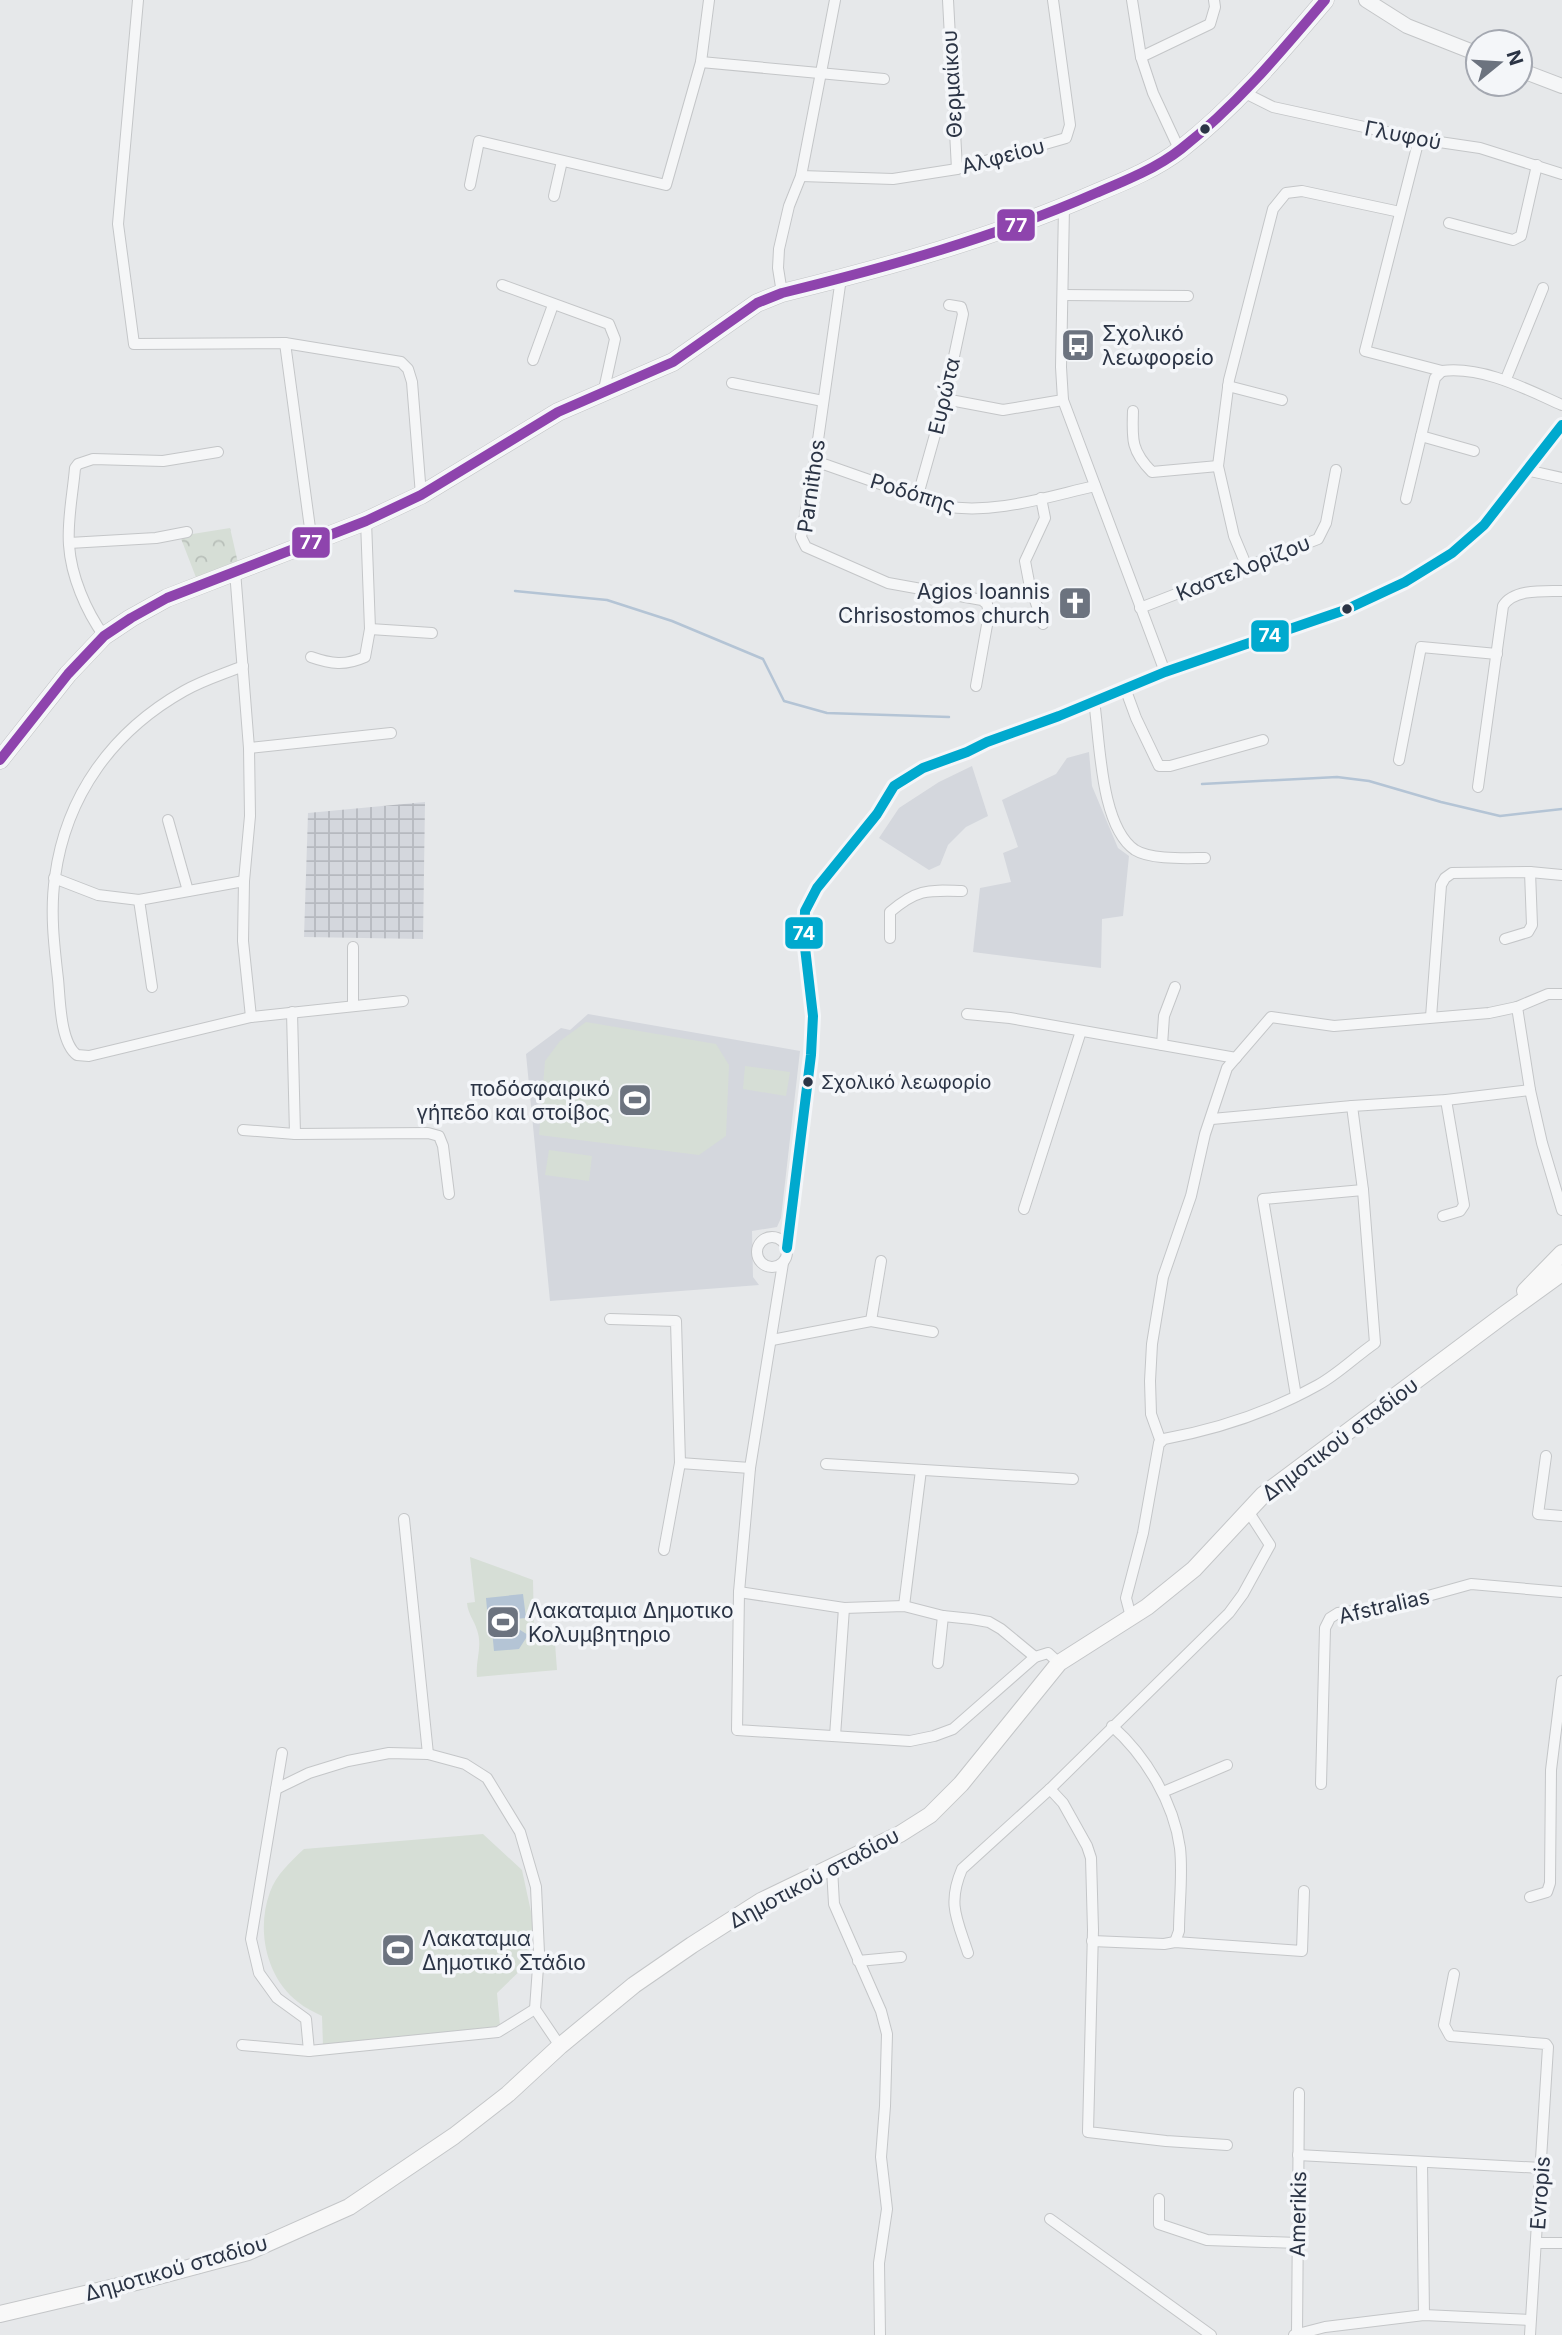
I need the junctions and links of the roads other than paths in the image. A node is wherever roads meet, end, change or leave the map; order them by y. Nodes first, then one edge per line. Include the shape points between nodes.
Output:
1 (138, 0) edge
2 (709, 0) edge
3 (835, 0) edge
4 (948, 0) edge
5 (1053, 0) edge
6 (1132, 0) edge
7 (1214, 0) edge
8 (1325, 0) edge
9 (1366, 0) edge
10 (1464, 49) edge
11 (1141, 57) junction
12 (701, 62) junction
13 (821, 74) junction
14 (1534, 75) edge
15 (884, 79) dead end
16 (1562, 86) edge
17 (1245, 93) junction
18 (1419, 139) junction
19 (1180, 150) junction
20 (562, 161) junction
21 (1536, 165) junction
22 (957, 169) junction
23 (1562, 174) edge
24 (801, 176) junction
25 (470, 185) dead end
26 (554, 196) dead end
27 (1064, 207) junction
28 (1400, 212) junction
29 (1449, 223) dead end
30 (841, 278) junction
31 (502, 285) dead end
32 (1543, 288) dead end
33 (782, 293) junction
34 (1063, 295) junction
35 (1188, 296) dead end
36 (553, 305) junction
37 (949, 305) dead end
38 (285, 343) junction
39 (533, 360) dead end
40 (1442, 371) junction
41 (1506, 379) junction
42 (732, 383) dead end
43 (1228, 386) junction
44 (603, 394) junction
45 (945, 399) junction
46 (1063, 400) junction
47 (1282, 400) dead end
48 (823, 401) junction
49 (1562, 405) edge
50 (1133, 411) dead end
51 (1562, 425) edge
52 (1421, 436) junction
53 (1474, 451) dead end
54 (218, 452) dead end
55 (815, 461) junction
56 (1218, 466) junction
57 (1336, 470) dead end
58 (1526, 470) junction
59 (1562, 478) edge
60 (1095, 486) junction
61 (421, 495) junction
62 (918, 495) junction
63 (1041, 498) junction
64 (1406, 499) dead end
65 (366, 521) junction
66 (187, 532) dead end
67 (312, 542) junction
68 (69, 543) junction
69 (1247, 567) junction
70 (235, 571) junction
71 (1562, 592) edge
72 (1140, 608) junction
73 (1043, 624) dead end
74 (370, 629) junction
75 (432, 633) dead end
76 (104, 636) junction
77 (1497, 654) junction
78 (311, 657) dead end
79 (243, 666) junction
80 (1165, 672) junction
81 (976, 686) dead end
82 (1125, 688) junction
83 (1094, 701) junction
84 (391, 733) dead end
85 (1263, 740) dead end
86 (249, 748) junction
87 (0, 760) edge
88 (1399, 760) dead end
89 (1478, 787) dead end
90 (167, 820) dead end
91 (1205, 858) dead end
92 (1530, 872) junction
93 (1562, 875) edge
94 (54, 878) junction
95 (244, 881) junction
96 (188, 891) junction
97 (962, 891) dead end
98 (139, 900) junction
99 (890, 938) dead end
100 (1505, 939) dead end
101 (353, 947) dead end
102 (152, 987) dead end
103 (1175, 987) dead end
104 (1562, 994) edge
105 (402, 1001) dead end
106 (353, 1006) junction
107 (1517, 1007) junction
108 (292, 1012) junction
109 (967, 1014) dead end
110 (251, 1017) junction
111 (1431, 1017) junction
112 (1081, 1031) junction
113 (1162, 1045) junction
114 (1236, 1058) junction
115 (1530, 1090) junction
116 (1446, 1100) junction
117 (1352, 1106) junction
118 (1212, 1119) junction
119 (243, 1130) dead end
120 (295, 1134) junction
121 (1363, 1190) junction
122 (449, 1194) dead end
123 (1024, 1209) dead end
124 (1562, 1209) edge
125 (1443, 1216) dead end
126 (787, 1248) junction
127 (1562, 1253) edge
128 (881, 1261) dead end
129 (783, 1263) junction
130 (1562, 1273) edge
131 (1504, 1314) junction
132 (610, 1319) dead end
133 (871, 1321) junction
134 (933, 1332) dead end
135 (772, 1340) junction
136 (1296, 1396) junction
137 (1161, 1442) junction
138 (1546, 1456) dead end
139 (680, 1462) junction
140 (826, 1464) dead end
141 (750, 1468) junction
142 (921, 1470) junction
143 (1073, 1479) dead end
144 (1248, 1511) junction
145 (1562, 1516) edge
146 (404, 1519) dead end
147 (664, 1550) dead end
148 (739, 1592) junction
149 (1562, 1592) edge
150 (904, 1606) junction
151 (844, 1608) junction
152 (943, 1616) junction
153 (1131, 1617) junction
154 (1035, 1657) junction
155 (938, 1663) dead end
156 (1059, 1663) junction
157 (1562, 1681) edge
158 (1561, 1695) edge
159 (1112, 1726) junction
160 (835, 1736) junction
161 (282, 1753) dead end
162 (429, 1754) junction
163 (1227, 1765) dead end
164 (1321, 1784) dead end
165 (276, 1789) junction
166 (1050, 1789) junction
167 (1163, 1792) junction
168 (832, 1868) junction
169 (1304, 1891) dead end
170 (1530, 1897) dead end
171 (1093, 1941) junction
172 (1175, 1942) junction
173 (968, 1953) dead end
174 (901, 1957) dead end
175 (858, 1962) junction
176 (1454, 1974) dead end
177 (535, 2009) junction
178 (242, 2045) dead end
179 (561, 2046) junction
180 (309, 2051) junction
181 (1299, 2093) dead end
182 (1227, 2144) dead end
183 (1298, 2155) junction
184 (1422, 2162) junction
185 (1542, 2168) junction
186 (1158, 2199) dead end
187 (1050, 2219) dead end
188 (1297, 2243) junction
189 (1537, 2243) junction
190 (1562, 2244) edge
191 (0, 2314) edge
192 (1424, 2315) junction
193 (1529, 2320) junction
194 (880, 2335) edge
195 (1212, 2335) edge
196 (1295, 2335) edge
197 (1530, 2335) edge

1 - 38 street via 118,224 134,344
2 - 12 street
3 - 13 street
4 - 22 street, Θερμαίκου
5 - 22 street, Αλφείου via 1069,132 1066,138
6 - 11 street
7 - 11 street via 1210,24
8 - 17 main road
9 - 10 street via 1416,30
11 - 19 street
12 - 13 street
12 - 20 street via 666,186
13 - 15 street
13 - 24 street
14 - 16 street
17 - 18 street, Γλυφού via 1273,107
17 - 19 main road
18 - 21 street, Γλυφού via 1480,148
18 - 28 street
19 - 27 main road
20 - 25 street via 479,141
20 - 26 street
21 - 23 street, Γλυφού
21 - 29 street via 1521,236 1513,240
22 - 24 street, Αλφείου via 893,179
24 - 33 street via 779,249
27 - 30 main road
27 - 34 street
28 - 40 street via 1365,351
28 - 43 street via 1302,191 1286,193 1273,209
30 - 33 main road
30 - 48 street, Parnithos
31 - 36 street
32 - 41 street
33 - 44 main road via 757,303 673,362
34 - 35 street
34 - 46 street
36 - 39 street
36 - 44 street via 609,324 614,331
37 - 45 street, Ευρώτα via 961,307 962,314
38 - 61 street via 401,362 408,369
38 - 67 street
40 - 41 street
40 - 52 street via 1436,378
41 - 49 street
42 - 48 street
43 - 47 street
43 - 56 street
44 - 61 main road via 558,412
45 - 46 street via 1003,410
45 - 62 street, Ευρώτα
46 - 60 street
48 - 55 street, Parnithos
50 - 56 street via 1135,451 1152,472
51 - 58 street
52 - 53 street
52 - 64 street
54 - 68 street via 163,461 93,459 78,464
55 - 62 street, Ροδόπης
55 - 81 street, Parnithos via 803,543 888,583 987,604
56 - 69 street via 1234,536
57 - 69 street, Καστελορίζου via 1326,523 1318,539
58 - 59 street
58 - 80 street via 1484,525 1452,553 1405,582 1345,610
60 - 63 street, Ροδόπης
60 - 72 street
61 - 65 main road
62 - 63 street, Ροδόπης via 943,506 983,510
63 - 73 street via 1045,518 1025,561
65 - 67 main road
65 - 74 street
66 - 68 street
67 - 70 main road
68 - 76 street via 80,590
69 - 72 street, Καστελορίζου
70 - 76 main road via 167,598
70 - 79 street
71 - 77 street via 1507,598
72 - 80 street
74 - 75 street
74 - 78 street via 365,657 336,664
76 - 87 main road
77 - 88 street via 1421,647
77 - 89 street
79 - 86 street
79 - 94 street via 186,690 146,715 117,744 84,785 60,847
80 - 82 street
82 - 83 street
82 - 85 street via 1159,766
83 - 91 street via 1104,780 1121,835 1136,851
83 - 126 street via 923,768 894,786 817,887 805,911 813,1016 811,1055
84 - 86 street
86 - 95 street via 250,816
90 - 96 street
92 - 93 street
92 - 100 street via 1532,925 1528,932
92 - 111 street via 1452,873 1445,878
94 - 98 street via 98,895
94 - 110 street via 54,946 63,1021 73,1052 89,1056
95 - 96 street
95 - 110 street via 243,941
96 - 98 street
97 - 99 street via 931,890 907,897 890,912
98 - 102 street
101 - 106 street
103 - 113 street via 1164,1016
104 - 107 street via 1548,994
105 - 106 street
106 - 108 street
107 - 111 street
107 - 115 street
108 - 110 street
108 - 120 street
109 - 112 street
111 - 114 street via 1334,1026 1271,1017
112 - 113 street
112 - 123 street
113 - 114 street
114 - 118 street via 1227,1068
115 - 116 street
115 - 124 street
116 - 117 street
116 - 125 street via 1464,1205
117 - 118 street
117 - 121 street
118 - 137 street via 1163,1277 1152,1344 1151,1414
119 - 120 street
120 - 122 street via 439,1136
121 - 136 street via 1375,1343
121 - 136 street via 1263,1199
126 - 129 street
126 - 129 street via 783,1241 768,1237 758,1248 758,1256 768,1267
127 - 131 main road
128 - 133 street
129 - 135 street
130 - 131 main road
131 - 144 main road, Δημοτικού σταδίου via 1263,1495
132 - 139 street via 676,1321
133 - 134 street
133 - 135 street
135 - 141 street
136 - 137 street via 1211,1430
137 - 153 street via 1126,1598
138 - 145 street via 1538,1514
139 - 141 street
139 - 147 street
140 - 142 street
141 - 148 street
142 - 143 street
142 - 150 street
144 - 153 main road, Δημοτικού σταδίου via 1194,1569
144 - 159 street via 1270,1545 1243,1594
146 - 162 street
148 - 151 street
148 - 160 street via 737,1730
149 - 164 street, Afstralias via 1471,1584 1330,1618 1325,1628
150 - 151 street
150 - 152 street
151 - 160 street
152 - 154 street via 989,1622
152 - 155 street
153 - 156 main road, Δημοτικού σταδίου
154 - 156 street via 1048,1653
154 - 160 street via 953,1729 910,1741
156 - 168 main road, Δημοτικού σταδίου via 961,1784 930,1815
157 - 158 street
158 - 170 street via 1551,1770 1550,1883 1548,1892
159 - 166 street
159 - 167 street via 1128,1740
161 - 165 street
162 - 165 street via 389,1753 348,1761
162 - 177 street via 465,1764 487,1778 520,1832 536,1887 539,1952
163 - 167 street
165 - 180 street via 251,1940 265,1981 277,1998 306,2019
166 - 171 street via 1063,1803 1091,1858
166 - 173 street via 962,1869 952,1904
167 - 172 street via 1180,1849
168 - 175 street via 834,1904
168 - 179 main road, Δημοτικού σταδίου via 761,1901 692,1945 634,1985
169 - 172 street via 1302,1951
171 - 172 street
171 - 182 street via 1088,2132
174 - 175 street
175 - 194 street via 887,2034 881,2157 887,2209 879,2263
176 - 185 street, Evropis via 1444,2025 1450,2036 1548,2047
177 - 179 street
177 - 180 street via 498,2032
178 - 180 street
179 - 191 main road, Δημοτικού σταδίου via 454,2136 349,2207 248,2252
181 - 183 street, Amerikis
183 - 184 street
183 - 188 street, Amerikis
184 - 185 street
184 - 192 street
185 - 189 street, Evropis
186 - 188 street via 1158,2224 1207,2240
187 - 195 street
188 - 196 street, Amerikis
189 - 190 street
189 - 193 street, Evropis
192 - 193 street
192 - 196 street
193 - 197 street, Evropis

